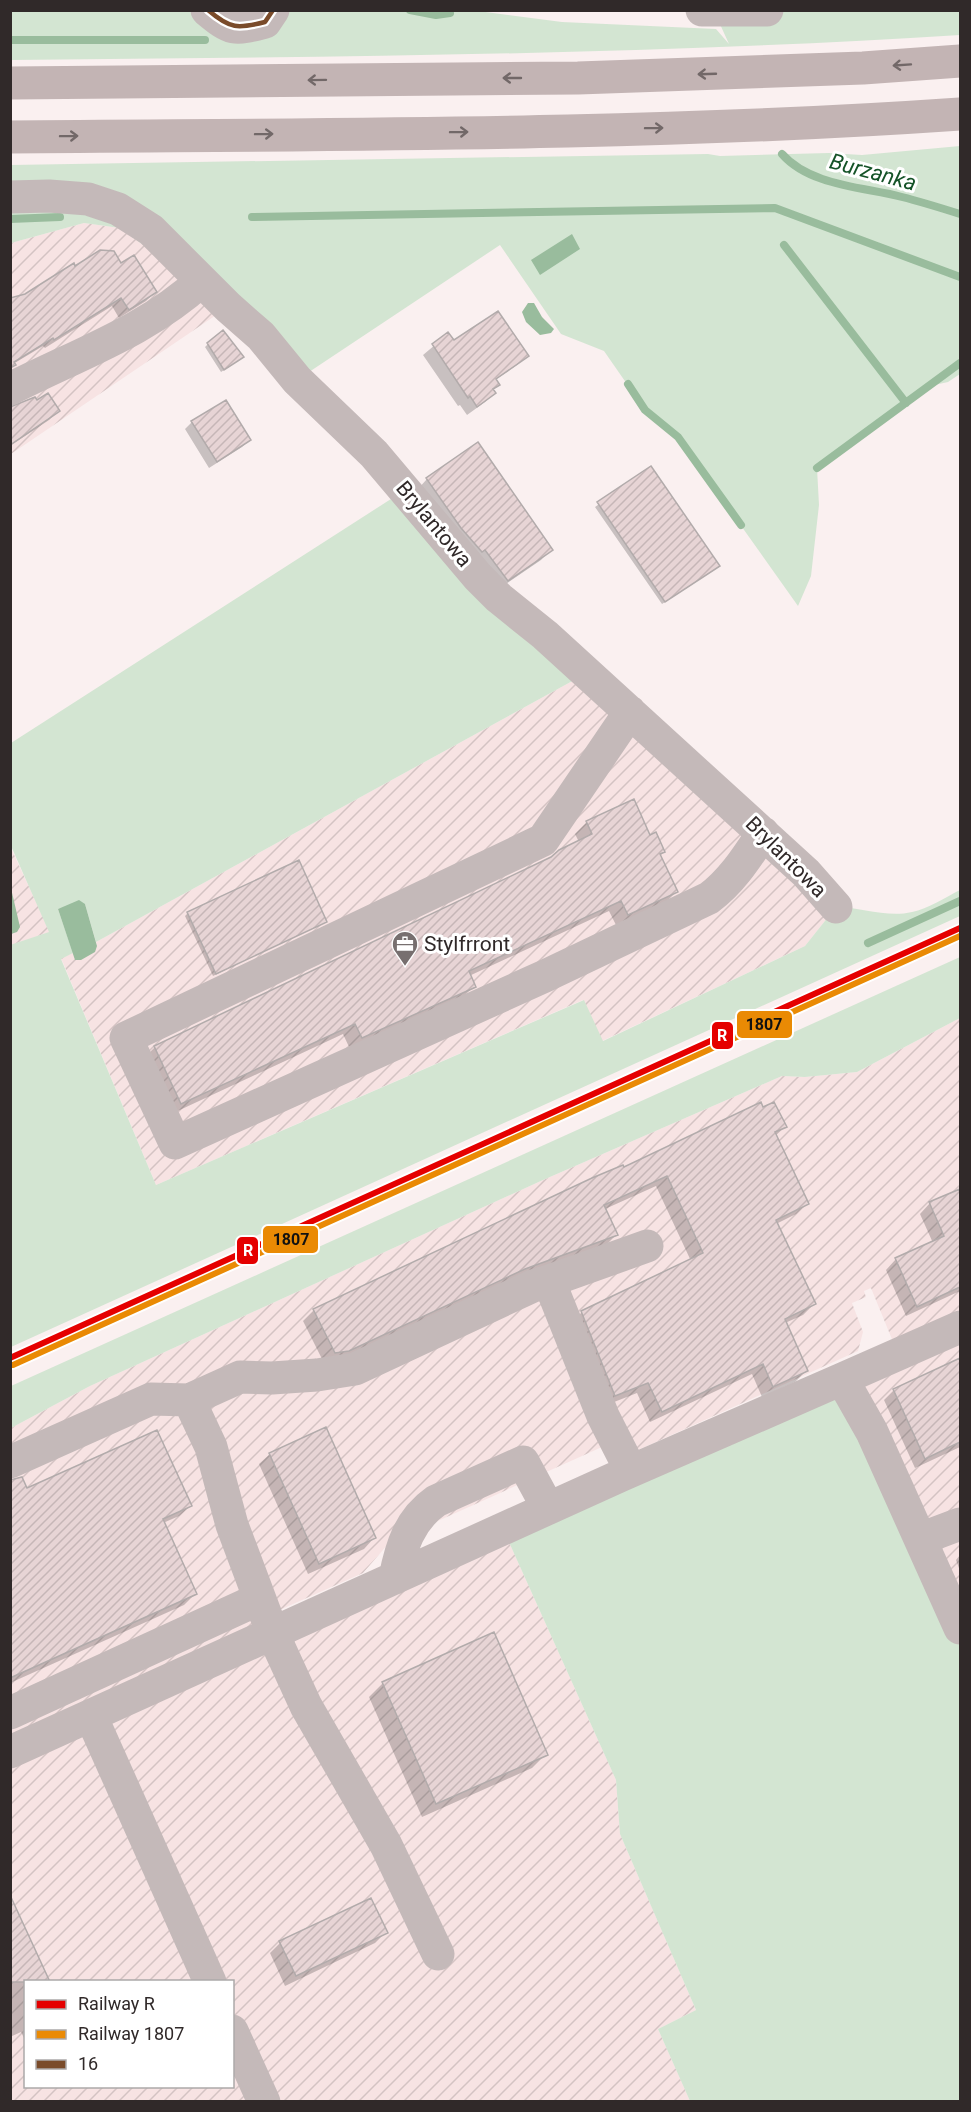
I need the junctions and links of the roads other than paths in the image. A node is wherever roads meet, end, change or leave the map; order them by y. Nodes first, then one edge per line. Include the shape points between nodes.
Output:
1 (207, 10) edge
2 (273, 10) edge
3 (702, 10) edge
4 (767, 10) edge
5 (714, 11) edge
6 (960, 61) edge
7 (10, 83) edge
8 (960, 114) edge
9 (10, 137) edge
10 (10, 197) edge
11 (201, 280) junction
12 (10, 389) edge
13 (630, 712) junction
14 (763, 833) junction
15 (836, 908) dead end
16 (647, 1246) dead end
17 (549, 1281) junction
18 (960, 1327) edge
19 (842, 1379) junction
20 (189, 1400) junction
21 (10, 1462) edge
22 (631, 1471) junction
23 (548, 1508) junction
24 (960, 1524) edge
25 (920, 1539) junction
26 (395, 1578) junction
27 (259, 1599) junction
28 (960, 1628) edge
29 (273, 1634) junction
30 (10, 1713) edge
31 (91, 1716) junction
32 (10, 1752) edge
33 (438, 1954) dead end
34 (209, 1980) edge
35 (234, 2035) edge
36 (264, 2102) edge

1 - 2 street via 224,25 239,29 265,22
3 - 5 street
4 - 5 street
6 -> 7 highway via 578,78
9 -> 8 highway via 645,128
10 - 11 street, Brylantowa via 88,199 118,209 151,230
11 - 12 street via 180,300 136,329
11 - 13 street, Brylantowa via 261,336 297,380 374,454 478,577
13 - 14 street, Brylantowa
13 - 14 street via 543,840 126,1038 175,1143 709,898 726,884
14 - 15 street, Brylantowa
16 - 17 street
17 - 20 street via 356,1369 317,1375 240,1377
17 - 22 street via 603,1416
18 - 19 street
19 - 22 street
19 - 25 street via 872,1432
20 - 21 street via 151,1399
20 - 27 street via 211,1448 232,1525
22 - 23 street
23 - 26 street
23 - 26 street via 523,1462 512,1467 424,1510 400,1550
24 - 25 street
25 - 28 street
26 - 29 street
27 - 29 street
27 - 30 street
29 - 31 street
29 - 33 street via 306,1706 386,1845
31 - 32 street
31 - 34 street
35 - 36 street

